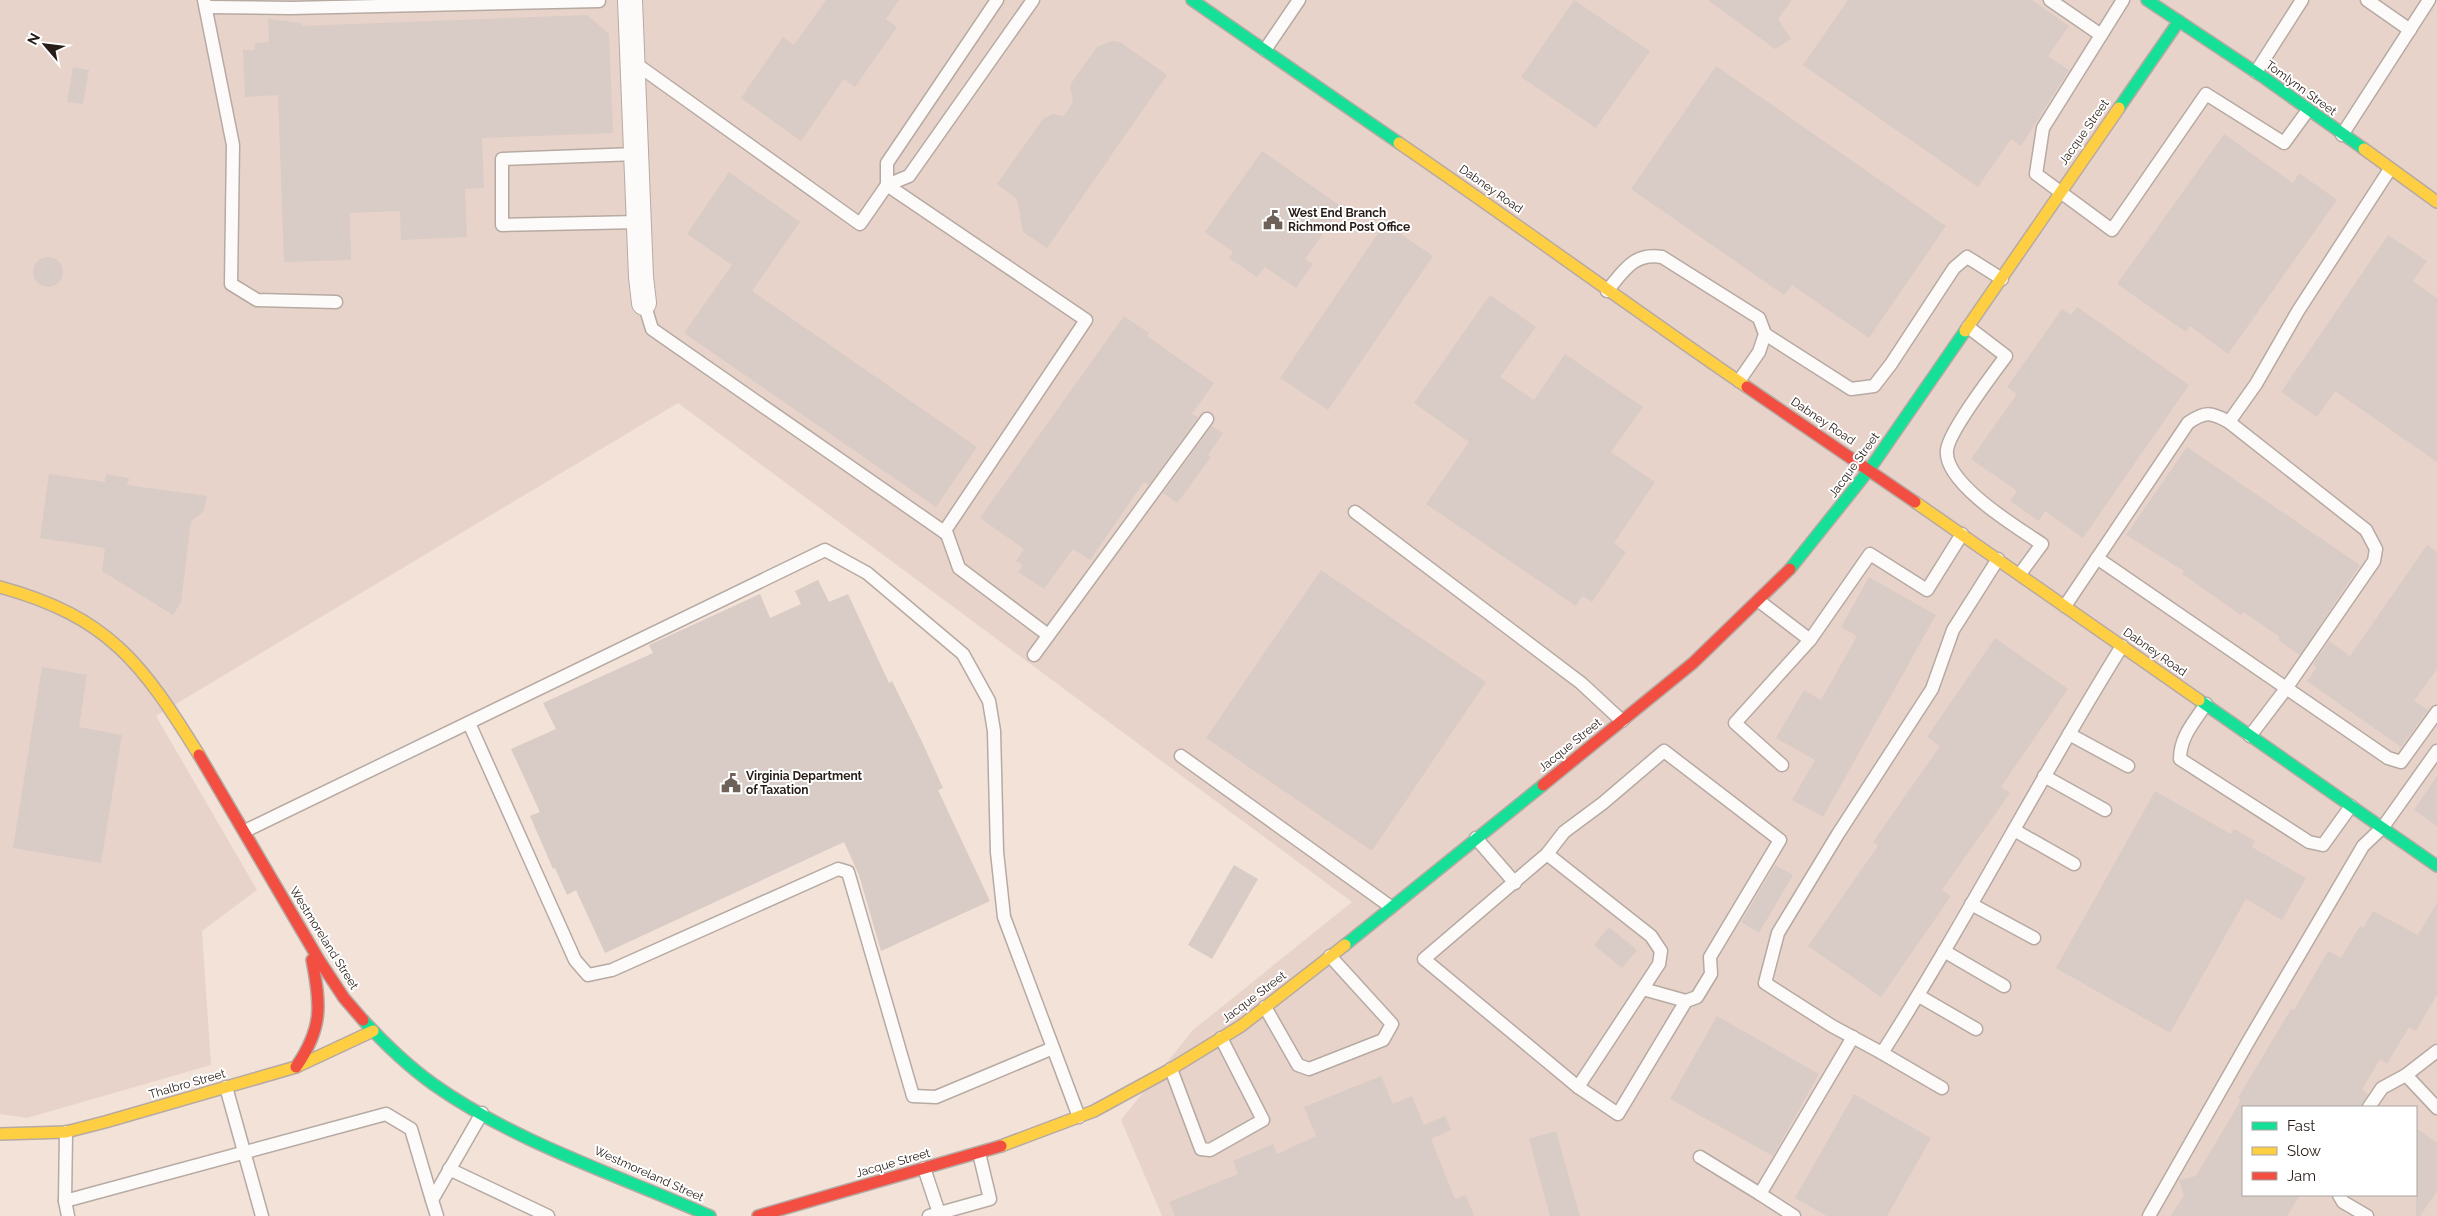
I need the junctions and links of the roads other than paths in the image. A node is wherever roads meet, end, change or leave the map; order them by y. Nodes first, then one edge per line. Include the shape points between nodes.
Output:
1 (630, 0) edge
2 (997, 0) edge
3 (1033, 0) edge
4 (1192, 0) edge
5 (1300, 0) edge
6 (2050, 0) edge
7 (2123, 0) edge
8 (2147, 0) edge
9 (2302, 0) edge
10 (2367, 0) edge
11 (2429, 0) edge
12 (599, 1) edge
13 (205, 4) edge
14 (1210, 5) edge
15 (2178, 21) junction
16 (2410, 30) junction
17 (2101, 35) junction
18 (1265, 50) junction
19 (632, 61) junction
20 (2256, 72) junction
21 (2308, 110) junction
22 (2342, 135) junction
23 (636, 154) junction
24 (2390, 169) junction
25 (887, 185) junction
26 (2060, 191) junction
27 (2437, 202) edge
28 (638, 222) junction
29 (2002, 279) junction
30 (1607, 292) junction
31 (336, 302) dead end
32 (644, 303) joint
33 (1968, 327) junction
34 (1765, 334) junction
35 (1739, 380) junction
36 (1207, 419) dead end
37 (2229, 422) junction
38 (1869, 470) junction
39 (1355, 512) dead end
40 (944, 532) junction
41 (1962, 534) junction
42 (2097, 558) junction
43 (1998, 559) junction
44 (2020, 574) junction
45 (0, 587) edge
46 (1759, 601) junction
47 (2065, 606) junction
48 (1048, 635) junction
49 (1810, 640) junction
50 (2122, 646) junction
51 (1034, 655) dead end
52 (2286, 688) junction
53 (2206, 704) junction
54 (2437, 712) edge
55 (1622, 721) junction
56 (469, 723) junction
57 (2069, 734) junction
58 (2250, 736) junction
59 (2437, 751) edge
60 (1181, 756) dead end
61 (1782, 765) dead end
62 (2128, 766) dead end
63 (2044, 776) junction
64 (2351, 806) junction
65 (2105, 810) dead end
66 (2383, 827) junction
67 (2014, 830) junction
68 (245, 831) junction
69 (1476, 838) junction
70 (1547, 854) junction
71 (2074, 864) dead end
72 (2437, 866) edge
73 (1515, 883) junction
74 (1971, 904) junction
75 (1391, 907) junction
76 (2034, 938) dead end
77 (309, 944) junction
78 (1944, 951) junction
79 (1330, 956) junction
80 (2004, 986) dead end
81 (1643, 989) junction
82 (1919, 996) junction
83 (1686, 1001) junction
84 (1266, 1006) junction
85 (1976, 1029) dead end
86 (373, 1031) junction
87 (1853, 1037) junction
88 (1221, 1038) junction
89 (1053, 1048) junction
90 (2437, 1051) edge
91 (1882, 1053) junction
92 (296, 1067) junction
93 (1170, 1070) junction
94 (2406, 1075) junction
95 (1578, 1086) junction
96 (226, 1087) junction
97 (1942, 1088) dead end
98 (2369, 1106) edge
99 (2437, 1108) edge
100 (482, 1113) junction
101 (1079, 1117) junction
102 (66, 1132) junction
103 (0, 1134) edge
104 (244, 1152) junction
105 (978, 1153) junction
106 (1700, 1157) dead end
107 (924, 1168) junction
108 (450, 1169) junction
109 (1760, 1194) junction
110 (2340, 1196) edge
111 (432, 1200) junction
112 (65, 1201) junction
113 (934, 1215) edge
114 (68, 1216) edge
115 (262, 1216) edge
116 (437, 1216) edge
117 (548, 1216) edge
118 (710, 1216) edge
119 (758, 1216) edge
120 (1794, 1216) edge
121 (2150, 1216) edge
122 (2368, 1216) edge

1 - 19 street
2 - 25 lane via 886,163
3 - 25 lane via 909,176
4 - 14 street, Dabney Road
5 - 18 lane
6 - 17 lane
7 - 17 lane
8 - 15 street, Tomlynn Street
9 - 20 lane
10 - 16 lane
11 - 16 lane
12 - 13 lane via 291,8
13 - 31 lane via 233,145 231,284 257,300
14 - 18 street, Dabney Road
15 - 20 street, Tomlynn Street
15 - 26 street, Jacque Street
16 - 22 lane
17 - 26 lane via 2043,128 2036,174
18 - 30 street, Dabney Road via 1501,212
19 - 23 street
19 - 25 lane via 860,224
20 - 21 street, Tomlynn Street
21 - 22 street, Tomlynn Street
21 - 26 lane via 2284,143 2206,94 2112,230
22 - 24 street, Tomlynn Street
23 - 28 street
23 - 28 lane via 502,159 502,225
24 - 27 street, Tomlynn Street
24 - 37 lane
25 - 40 lane via 1086,320
26 - 29 street, Jacque Street
28 - 32 street
29 - 33 street, Jacque Street
29 - 34 lane via 1967,257 1954,268 1874,386 1851,389
30 - 34 lane via 1631,263 1648,255 1662,257 1759,318
30 - 35 street, Dabney Road
32 - 40 lane via 652,329
33 - 38 street, Jacque Street
33 - 44 lane via 2006,356 1961,420 1947,450 1950,466 1966,488 2042,544
34 - 35 lane via 1759,352
35 - 38 street, Dabney Road
36 - 48 lane
37 - 42 lane via 2215,414 2200,414 2188,422
37 - 52 lane via 2366,530 2376,549 2374,561
38 - 41 street, Dabney Road
38 - 46 street, Jacque Street via 1805,553
39 - 55 lane via 1581,683
40 - 48 lane via 959,568
41 - 43 street, Dabney Road
41 - 49 lane via 1927,590 1870,554
42 - 47 lane
42 - 52 lane
43 - 44 street, Dabney Road
43 - 87 lane via 1954,630 1932,689 1778,933 1765,983
44 - 47 street, Dabney Road
45 - 68 street, Westmoreland Street via 34,595 72,613 109,638 137,664 170,707
46 - 49 lane
46 - 55 street, Jacque Street via 1716,643
47 - 50 street, Dabney Road
48 - 51 lane
49 - 61 lane via 1736,723
50 - 53 street, Dabney Road
50 - 57 lane
52 - 54 lane via 2388,758 2401,762
52 - 58 lane
53 - 58 street, Dabney Road
53 - 64 lane via 2186,733 2180,747 2180,759 2207,778 2309,842 2323,844
55 - 69 street, Jacque Street
56 - 68 lane
56 - 89 lane via 575,960 588,975 612,970 838,869 848,872 913,1096 936,1096
56 - 89 lane via 825,550 867,573 963,654 989,701 994,731 997,852 1004,917
57 - 62 lane
57 - 63 lane
58 - 64 street, Dabney Road
59 - 66 lane
60 - 75 lane
63 - 65 lane
63 - 67 lane
64 - 66 street, Dabney Road
66 - 72 street, Dabney Road
66 - 121 lane via 2363,846
67 - 71 lane
67 - 74 lane
68 - 77 street, Westmoreland Street
69 - 73 lane
69 - 75 street, Jacque Street
70 - 73 lane
70 - 81 lane via 1651,936 1661,950 1659,964
70 - 83 lane via 1569,827 1664,751 1780,840 1710,957 1711,974 1697,997
73 - 95 lane via 1424,959
74 - 76 lane
74 - 78 lane
75 - 79 street, Jacque Street
77 - 86 street, Westmoreland Street via 340,993
77 - 92 street via 320,1012 311,1045
78 - 80 lane
78 - 82 lane
79 - 84 street, Jacque Street
79 - 84 lane via 1392,1024 1383,1040 1309,1069 1298,1065
81 - 83 lane
81 - 95 lane
82 - 85 lane
82 - 91 lane
83 - 95 lane via 1618,1114
84 - 88 street, Jacque Street
86 - 92 street, Thalbro Street
86 - 100 street, Westmoreland Street via 421,1075
87 - 91 lane
87 - 109 lane
88 - 93 street, Jacque Street
88 - 93 lane via 1263,1120 1210,1150 1201,1149
89 - 101 lane
90 - 94 lane
91 - 97 lane
92 - 96 street, Thalbro Street
93 - 101 street, Jacque Street
94 - 98 lane via 2382,1088
94 - 99 lane
96 - 102 street, Thalbro Street
96 - 104 lane
100 - 108 lane
100 - 118 street, Westmoreland Street
101 - 105 street, Jacque Street via 1045,1132
102 - 103 street, Thalbro Street
102 - 112 lane
104 - 111 lane via 386,1114 411,1129
104 - 112 lane
104 - 115 lane
105 - 107 street, Jacque Street
105 - 113 lane via 990,1199
106 - 109 lane
107 - 113 lane
107 - 119 street, Jacque Street
108 - 111 lane
108 - 117 lane
109 - 120 lane
110 - 122 lane via 2343,1202
111 - 116 lane
112 - 114 lane

